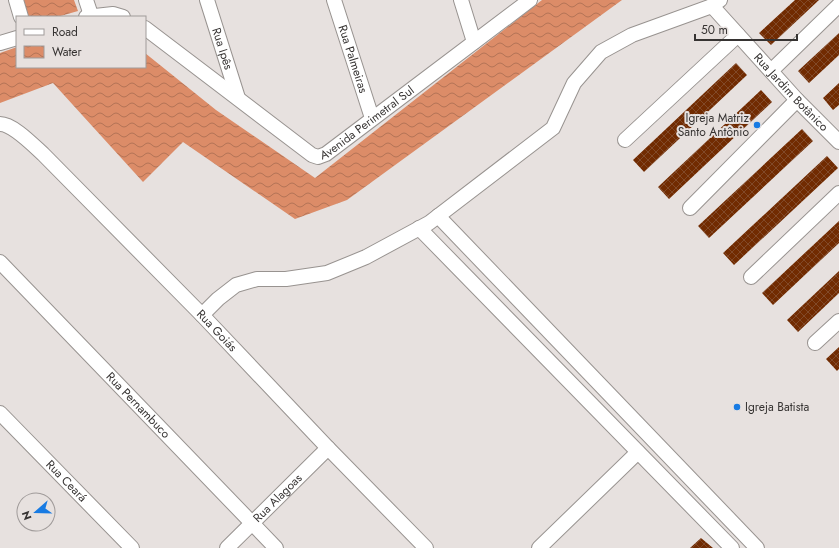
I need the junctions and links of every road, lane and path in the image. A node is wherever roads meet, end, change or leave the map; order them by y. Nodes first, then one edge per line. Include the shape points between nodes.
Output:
1 (16, 0) edge
2 (86, 0) edge
3 (207, 0) edge
4 (334, 0) edge
5 (461, 0) edge
6 (530, 0) edge
7 (716, 3) edge
8 (839, 5) edge
9 (21, 16) edge
10 (88, 16) edge
11 (120, 16) edge
12 (146, 29) edge
13 (738, 35) junction
14 (16, 38) edge
15 (474, 42) junction
16 (0, 43) edge
17 (771, 71) junction
18 (238, 98) junction
19 (798, 100) junction
20 (372, 118) junction
21 (0, 124) edge
22 (837, 136) edge
23 (626, 140) dead end
24 (839, 193) edge
25 (690, 208) dead end
26 (438, 216) junction
27 (419, 228) junction
28 (0, 262) edge
29 (751, 277) dead end
30 (501, 282) junction
31 (486, 297) junction
32 (202, 315) junction
33 (839, 321) edge
34 (815, 343) dead end
35 (566, 349) junction
36 (553, 365) junction
37 (0, 413) edge
38 (630, 414) junction
39 (615, 429) junction
40 (328, 448) junction
41 (638, 452) junction
42 (694, 482) junction
43 (681, 496) junction
44 (253, 524) junction
45 (132, 548) edge
46 (227, 548) edge
47 (276, 548) edge
48 (426, 548) edge
49 (539, 548) edge
50 (732, 548) edge
51 (757, 548) edge

1 - 9 street
2 - 10 street
3 - 18 street, Rua Ipês
4 - 20 street, Rua Palmeiras
5 - 15 street
6 - 15 street, Avenida Perimetral Sul
7 - 13 street, Rua Jardim Botânico
7 - 26 street via 632,35 602,52 574,83 553,128
8 - 17 street
10 - 11 street
12 - 18 street, Avenida Perimetral Sul
13 - 17 street, Rua Jardim Botânico
13 - 23 street
14 - 16 street
15 - 20 street, Avenida Perimetral Sul
17 - 19 street, Rua Jardim Botânico
18 - 20 street, Avenida Perimetral Sul via 318,157 326,154
19 - 22 street, Rua Jardim Botânico
19 - 25 street
21 - 32 street, Rua Goiás via 5,124 42,154
24 - 29 street
26 - 27 street
26 - 30 street
27 - 31 street
27 - 32 street via 366,257 327,273 286,279 257,279 236,285
28 - 44 street, Rua Pernambuco
30 - 31 street
30 - 35 street
31 - 36 street
32 - 40 street, Rua Goiás
33 - 34 street
35 - 36 street
35 - 38 street
36 - 39 street
37 - 45 street, Rua Ceará
38 - 39 street
38 - 42 street
39 - 41 street
40 - 44 street, Rua Alagoas
40 - 48 street, Rua Goiás
41 - 43 street
41 - 49 street
42 - 43 street
42 - 51 street
43 - 50 street
44 - 46 street, Rua Alagoas
44 - 47 street, Rua Pernambuco

